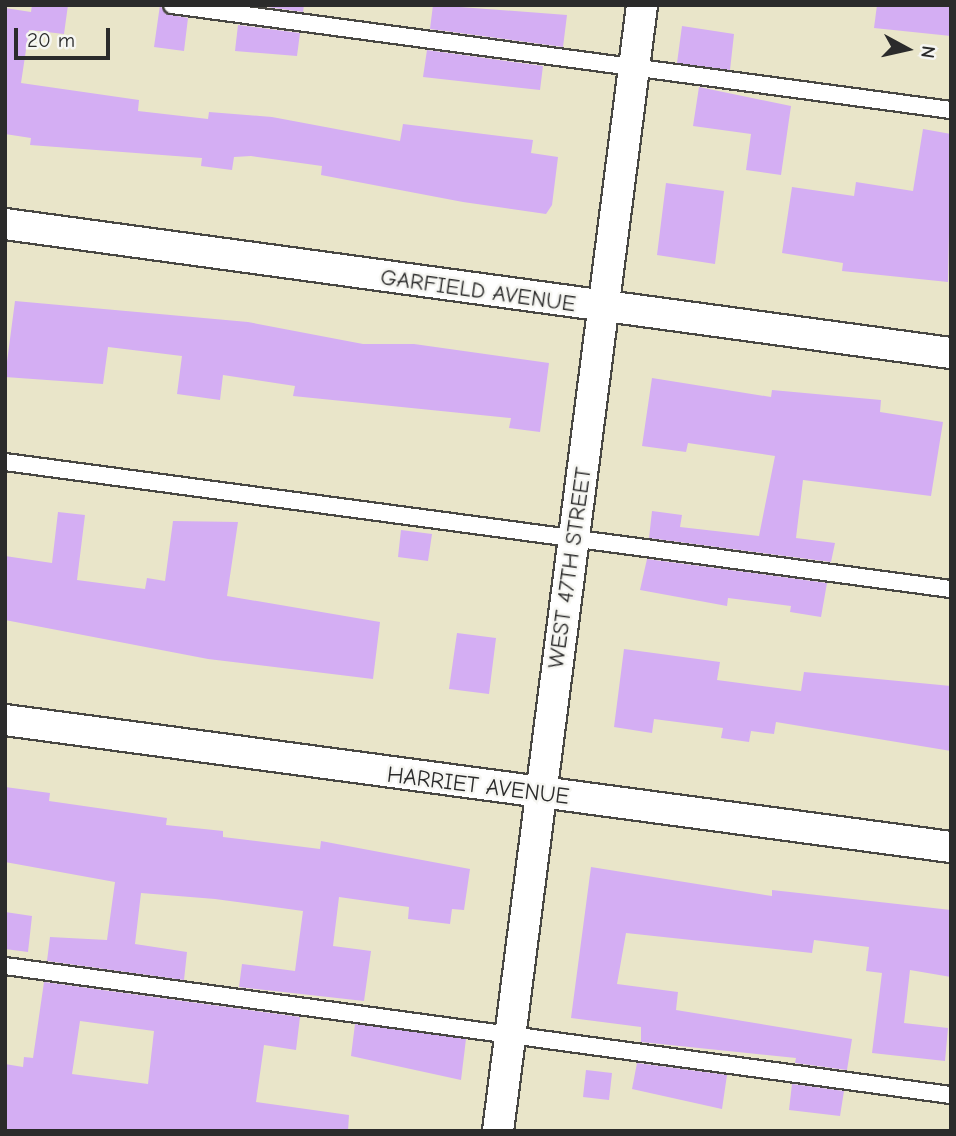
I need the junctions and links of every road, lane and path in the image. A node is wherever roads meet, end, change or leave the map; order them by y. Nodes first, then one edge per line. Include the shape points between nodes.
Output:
1 (172, 5) edge
2 (642, 5) edge
3 (634, 67) junction
4 (951, 110) edge
5 (5, 224) edge
6 (604, 309) junction
7 (951, 353) edge
8 (5, 462) edge
9 (575, 537) junction
10 (951, 589) edge
11 (5, 720) edge
12 (540, 794) junction
13 (951, 847) edge
14 (5, 967) edge
15 (510, 1037) junction
16 (951, 1095) edge
17 (498, 1131) edge

1 - 3 lane
2 - 3 street, WEST 47TH STREET
3 - 4 lane
3 - 6 street, WEST 47TH STREET
5 - 6 street, GARFIELD AVENUE
6 - 7 street, GARFIELD AVENUE
6 - 9 street, WEST 47TH STREET
8 - 9 lane
9 - 10 lane
9 - 12 street, WEST 47TH STREET
11 - 12 street, HARRIET AVENUE
12 - 13 street, HARRIET AVENUE
12 - 15 street, WEST 47TH STREET
14 - 15 lane
15 - 16 lane
15 - 17 street, WEST 47TH STREET

